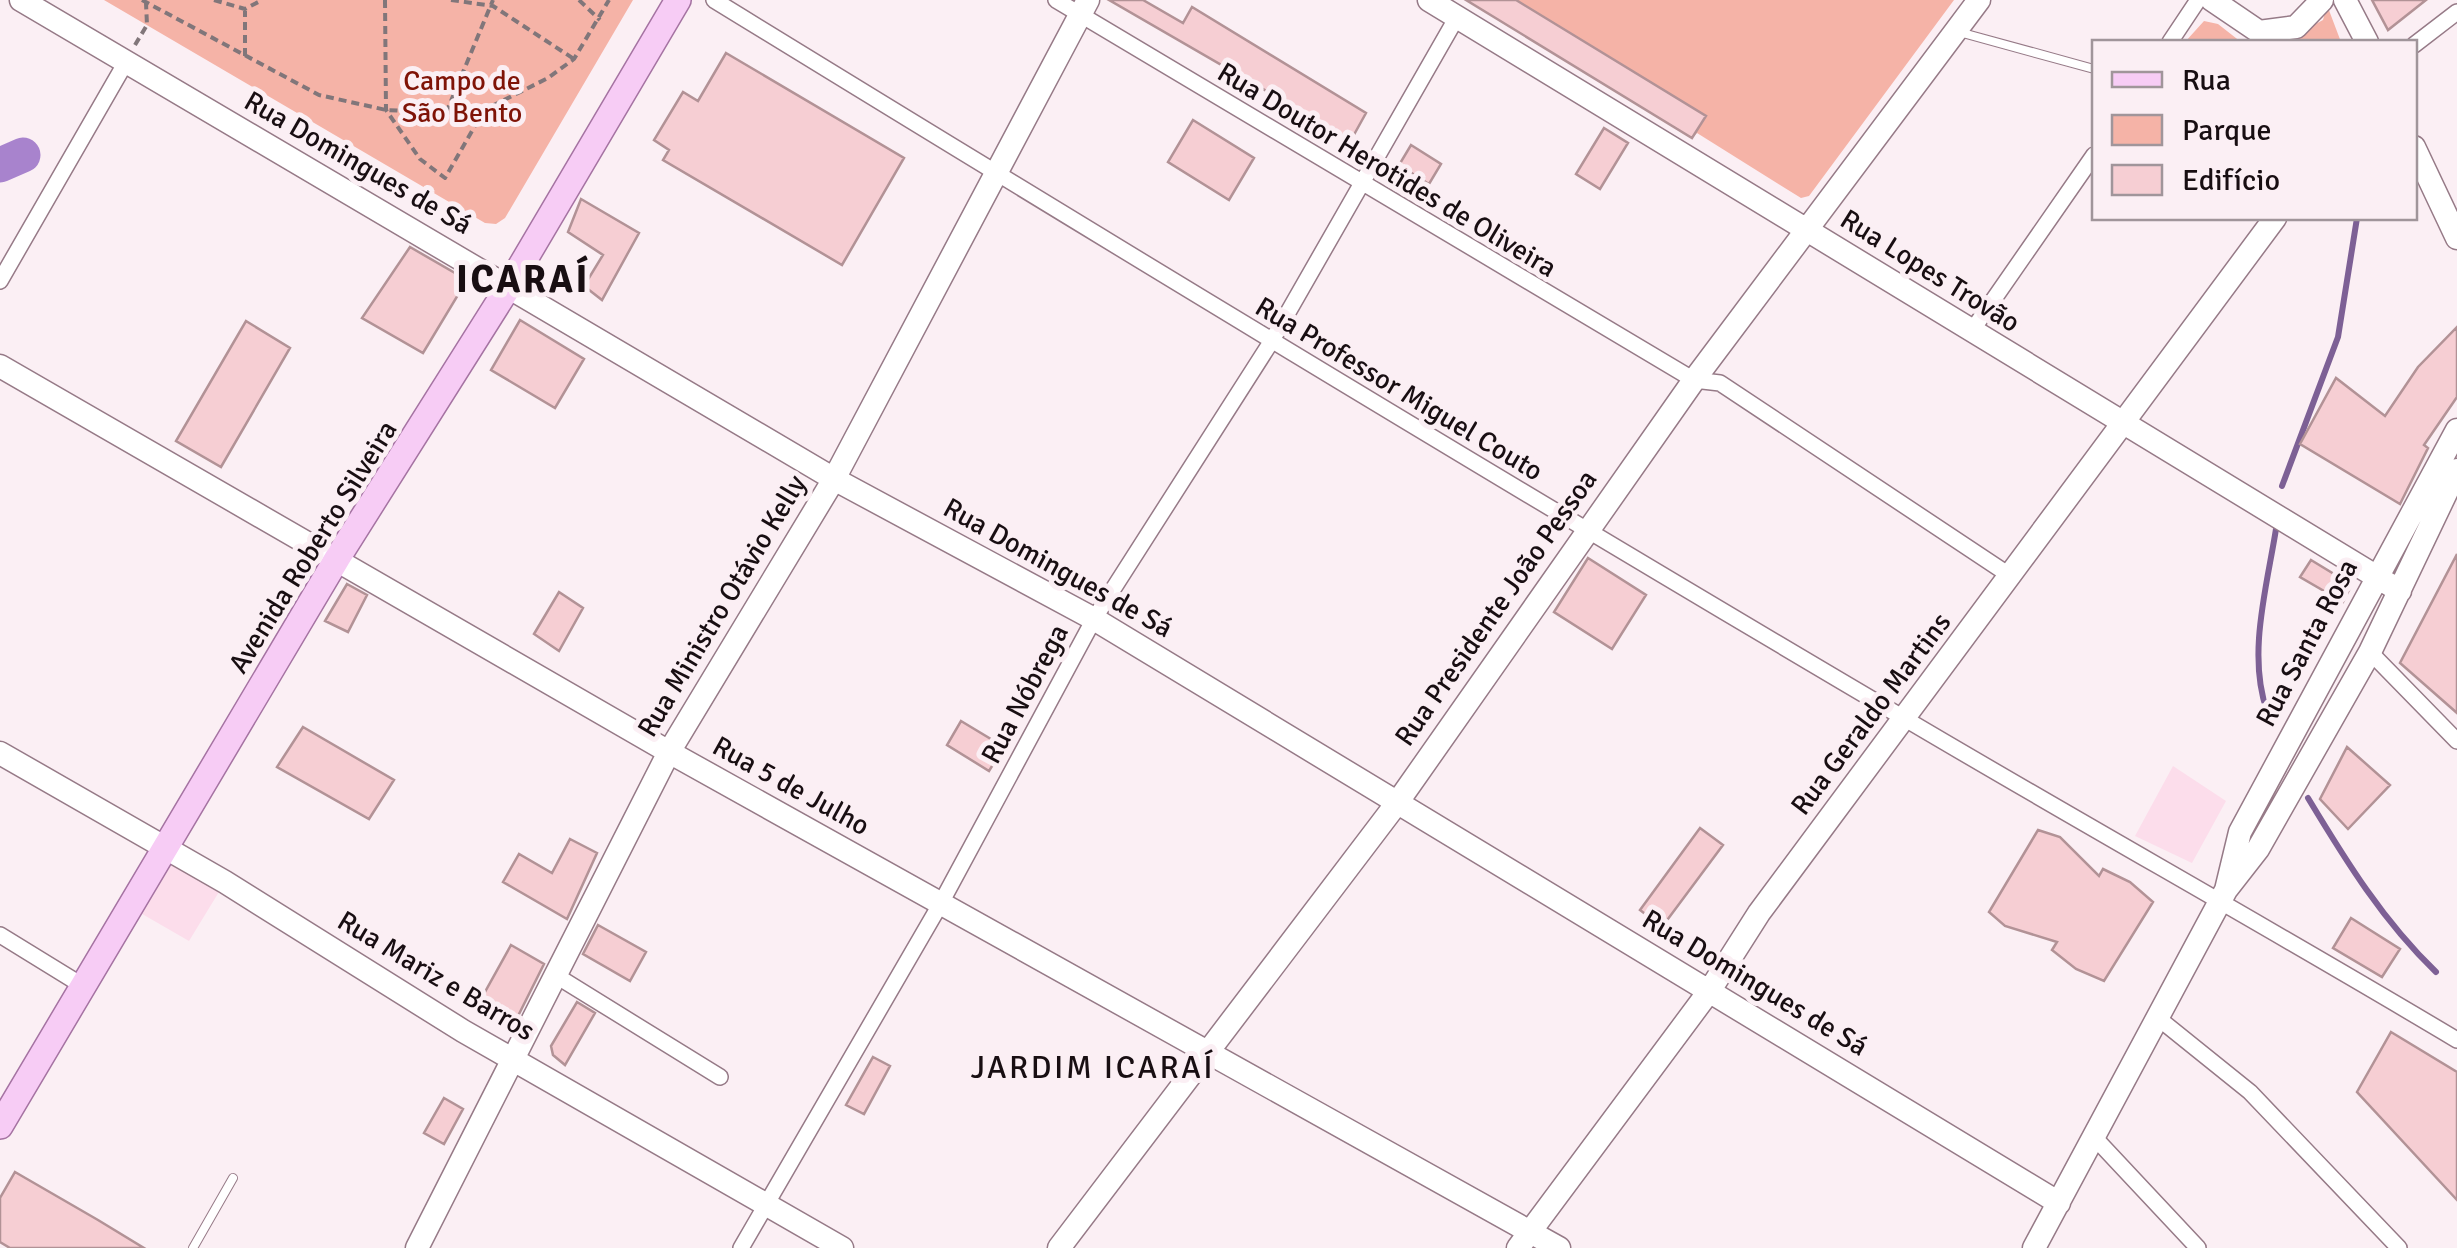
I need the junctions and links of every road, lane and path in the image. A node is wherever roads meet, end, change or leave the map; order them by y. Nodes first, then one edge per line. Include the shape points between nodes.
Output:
1 (20, 0) edge
2 (214, 0) edge
3 (262, 0) edge
4 (384, 0) edge
5 (452, 0) edge
6 (579, 0) edge
7 (608, 0) edge
8 (678, 0) edge
9 (714, 0) edge
10 (1056, 0) edge
11 (1429, 0) edge
12 (1979, 0) edge
13 (2198, 0) edge
14 (2212, 0) edge
15 (2322, 0) edge
16 (2345, 0) edge
17 (145, 1) edge
18 (493, 3) edge
19 (1084, 7) edge
20 (245, 9) junction
21 (2457, 12) edge
22 (1457, 16) junction
23 (600, 20) junction
24 (1955, 31) junction
25 (2267, 37) edge
26 (2171, 40) edge
27 (2366, 40) edge
28 (2417, 43) edge
29 (245, 56) junction
30 (574, 59) junction
31 (126, 62) junction
32 (2092, 68) edge
33 (386, 110) junction
34 (484, 110) junction
35 (446, 113) junction
36 (2417, 153) edge
37 (2092, 158) edge
38 (997, 174) junction
39 (1361, 184) junction
40 (2274, 220) edge
41 (1808, 230) junction
42 (2457, 238) edge
43 (0, 281) edge
44 (509, 286) junction
45 (1970, 332) junction
46 (1271, 342) junction
47 (0, 366) edge
48 (1694, 380) junction
49 (2125, 422) junction
50 (2457, 430) edge
51 (2457, 470) edge
52 (834, 479) junction
53 (2434, 495) junction
54 (1587, 530) junction
55 (338, 557) junction
56 (2012, 577) junction
57 (2376, 577) junction
58 (2400, 591) junction
59 (1094, 619) junction
60 (2370, 652) junction
61 (1906, 720) junction
62 (2457, 741) edge
63 (0, 752) edge
64 (669, 752) junction
65 (1397, 803) junction
66 (166, 849) junction
67 (2223, 895) junction
68 (940, 903) junction
69 (0, 935) edge
70 (555, 975) junction
71 (83, 986) junction
72 (1710, 990) junction
73 (2158, 1018) junction
74 (2457, 1040) edge
75 (1205, 1050) junction
76 (514, 1058) junction
77 (720, 1076) dead end
78 (0, 1126) edge
79 (2094, 1136) junction
80 (233, 1178) dead end
81 (767, 1204) junction
82 (2059, 1204) junction
83 (1524, 1240) edge
84 (193, 1248) edge
85 (417, 1248) edge
86 (741, 1248) edge
87 (842, 1248) edge
88 (1059, 1248) edge
89 (1559, 1248) edge
90 (2034, 1248) edge
91 (2198, 1248) edge
92 (2399, 1248) edge

1 - 31 street, Rua Domingues de Sá
2 - 20 path
3 - 20 path
4 - 33 path
5 - 18 path
6 - 23 path
7 - 23 path
8 - 44 main road, Avenida Roberto Silveira
9 - 38 street, Rua Professor Miguel Couto
10 - 19 street, Rua Doutor Herotides de Oliveira
11 - 22 street, Rua Lopes Trovão
12 - 24 street, Rua Presidente João Pessoa
13 - 26 street
14 - 25 street
15 - 25 street via 2296,27
16 - 27 street
17 - 29 path
17 - 31 path via 147,25
18 - 30 path
18 - 35 path
19 - 38 street, Rua Ministro Otávio Kelly
19 - 39 street, Rua Doutor Herotides de Oliveira
20 - 29 path
21 - 28 street
22 - 39 street, Rua Nóbrega
22 - 41 street, Rua Lopes Trovão
23 - 30 path
24 - 32 lane
24 - 41 street, Rua Presidente João Pessoa
29 - 33 path via 319,95
30 - 34 path
31 - 43 street
31 - 44 street, Rua Domingues de Sá
33 - 34 path via 420,158 445,178
33 - 35 path
34 - 35 path
36 - 42 street
37 - 45 street
38 - 46 street, Rua Professor Miguel Couto
38 - 52 street, Rua Ministro Otávio Kelly
39 - 46 street, Rua Nóbrega
39 - 48 street, Rua Doutor Herotides de Oliveira
40 - 49 street, Rua Geraldo Martins
41 - 45 street, Rua Lopes Trovão
41 - 48 street, Rua Presidente João Pessoa
44 - 52 street, Rua Domingues de Sá
44 - 55 main road, Avenida Roberto Silveira
45 - 49 street, Rua Lopes Trovão
46 - 54 street, Rua Professor Miguel Couto
46 - 59 street, Rua Nóbrega
47 - 55 street, Rua 5 de Julho
48 - 54 street, Rua Presidente João Pessoa
48 - 56 street, Rua Doutor Herotides de Oliveira via 1720,384
49 - 56 street, Rua Geraldo Martins
49 - 57 street, Rua Lopes Trovão
50 - 53 street, Rua Santa Rosa
51 - 53 street, Rua Santa Rosa
52 - 59 street, Rua Domingues de Sá
52 - 64 street, Rua Ministro Otávio Kelly
53 - 57 street, Rua Santa Rosa
53 - 58 street, Rua Santa Rosa
54 - 61 street, Rua Professor Miguel Couto
54 - 65 street, Rua Presidente João Pessoa
55 - 64 street, Rua 5 de Julho
55 - 66 main road, Avenida Roberto Silveira
56 - 61 street, Rua Geraldo Martins
57 - 58 street, Rua Lopes Trovão
57 - 67 street, Rua Santa Rosa via 2240,832
58 - 60 street, Rua Santa Rosa
59 - 65 street, Rua Domingues de Sá
59 - 68 street, Rua Nóbrega
60 - 62 street
60 - 67 street, Rua Santa Rosa via 2258,849
61 - 67 street, Rua Professor Miguel Couto
61 - 72 street, Rua Geraldo Martins
63 - 66 street, Rua Mariz e Barros
64 - 68 street, Rua 5 de Julho
64 - 70 street, Rua Ministro Otávio Kelly
65 - 72 street, Rua Domingues de Sá
65 - 75 street, Rua Presidente João Pessoa
66 - 71 main road, Avenida Roberto Silveira
66 - 76 street, Rua Mariz e Barros
67 - 73 street, Rua Santa Rosa
67 - 74 street, Rua Professor Miguel Couto
68 - 75 street, Rua 5 de Julho
68 - 81 street, Rua Nóbrega
69 - 71 street
70 - 76 street, Rua Ministro Otávio Kelly
70 - 77 street
71 - 78 main road, Avenida Roberto Silveira
72 - 82 street, Rua Domingues de Sá
72 - 83 street, Rua Geraldo Martins
73 - 79 street, Rua Santa Rosa
73 - 92 street via 2250,1092
75 - 83 street, Rua 5 de Julho
75 - 88 street, Rua Presidente João Pessoa
76 - 81 street, Rua Mariz e Barros
76 - 85 street, Rua Ministro Otávio Kelly
79 - 82 street, Rua Santa Rosa
79 - 91 street
80 - 84 lane
81 - 86 street, Rua Nóbrega
81 - 87 street, Rua Mariz e Barros
82 - 90 street, Rua Santa Rosa
83 - 89 street, Rua 5 de Julho

